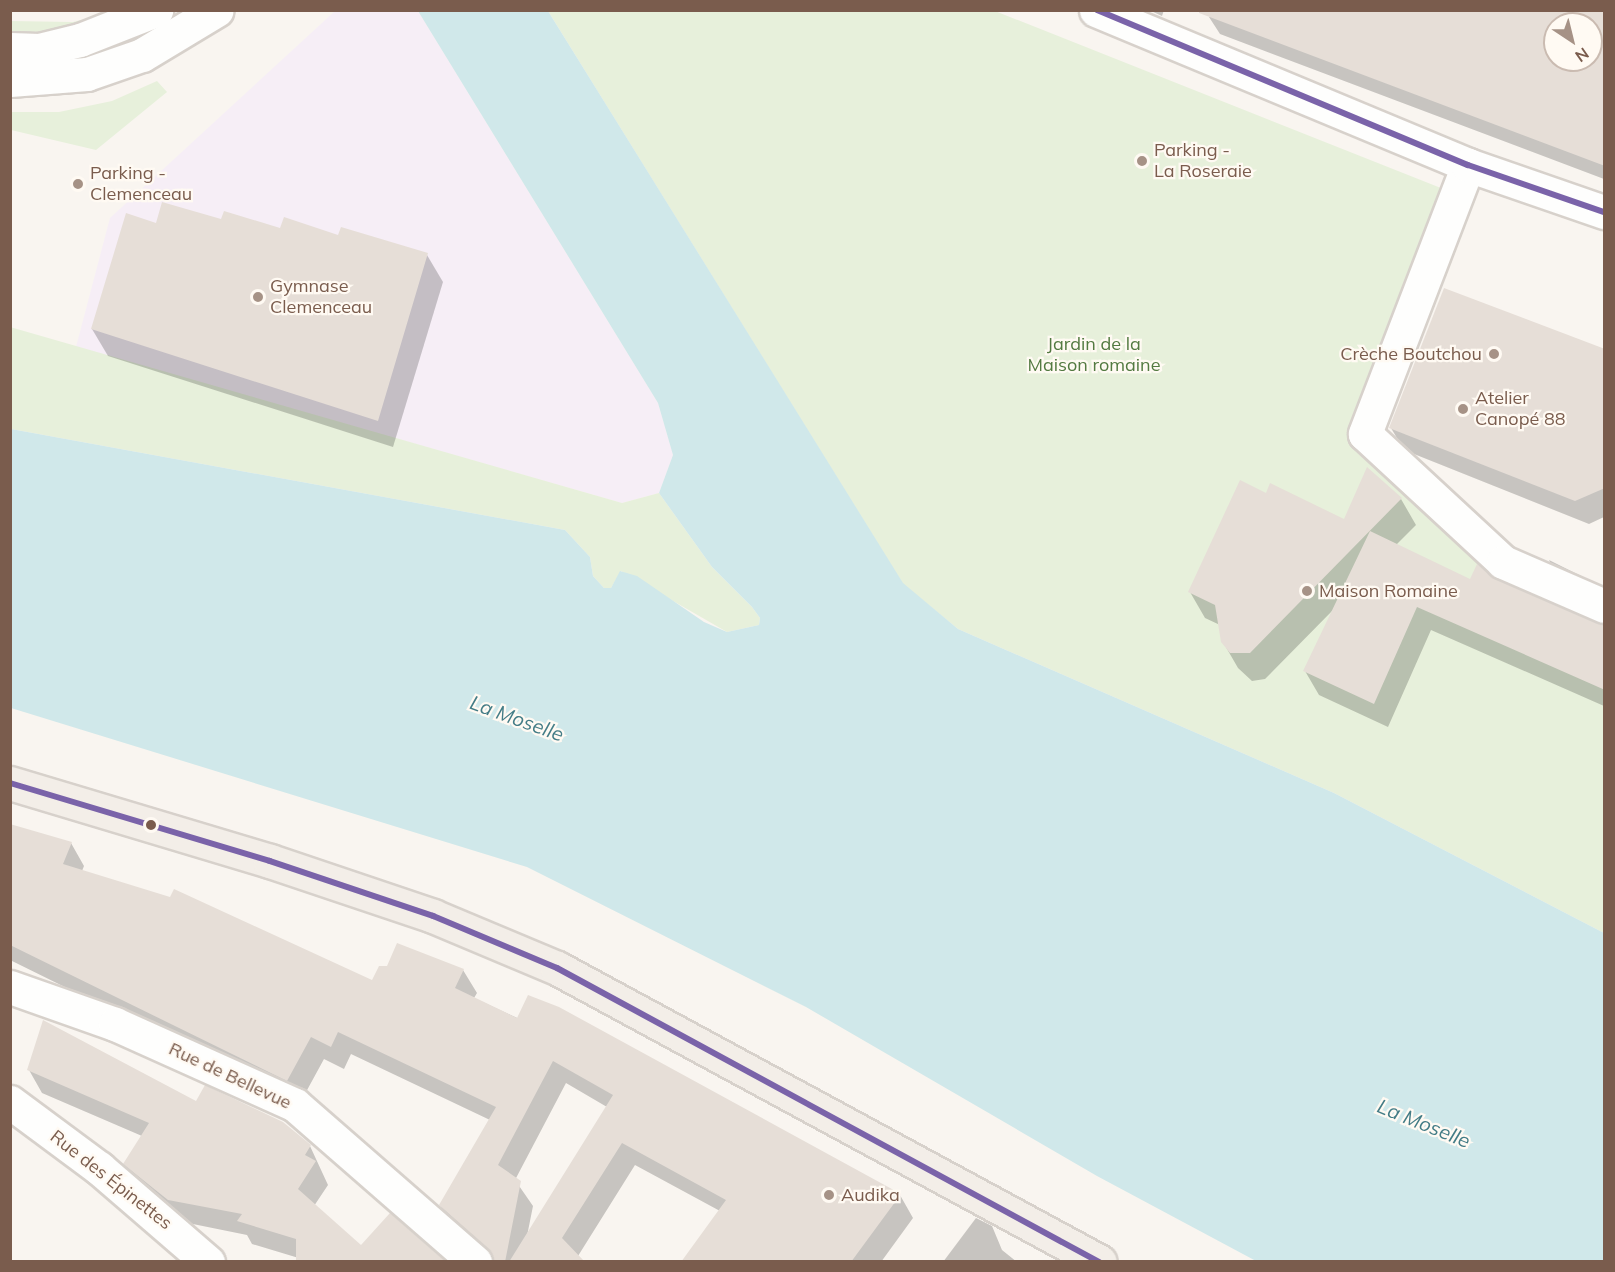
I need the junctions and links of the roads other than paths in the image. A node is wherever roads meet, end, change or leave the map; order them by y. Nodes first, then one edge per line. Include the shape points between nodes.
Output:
1 (156, 10) edge
2 (217, 10) edge
3 (1096, 10) edge
4 (10, 49) edge
5 (10, 80) edge
6 (1468, 165) junction
7 (1605, 212) edge
8 (1605, 606) edge
9 (10, 783) edge
10 (10, 987) edge
11 (10, 1102) edge
12 (208, 1262) edge
13 (475, 1262) edge
14 (1100, 1262) edge

1 - 4 street via 80,40 39,50
2 - 5 street via 142,55 87,74
3 - 6 street
6 - 7 street
6 - 8 street via 1365,434 1503,562
9 - 14 main road via 270,861 423,912 557,968
10 - 13 street, Rue de Bellevue via 115,1024 296,1105
11 - 12 street, Rue des Épinettes via 108,1175

